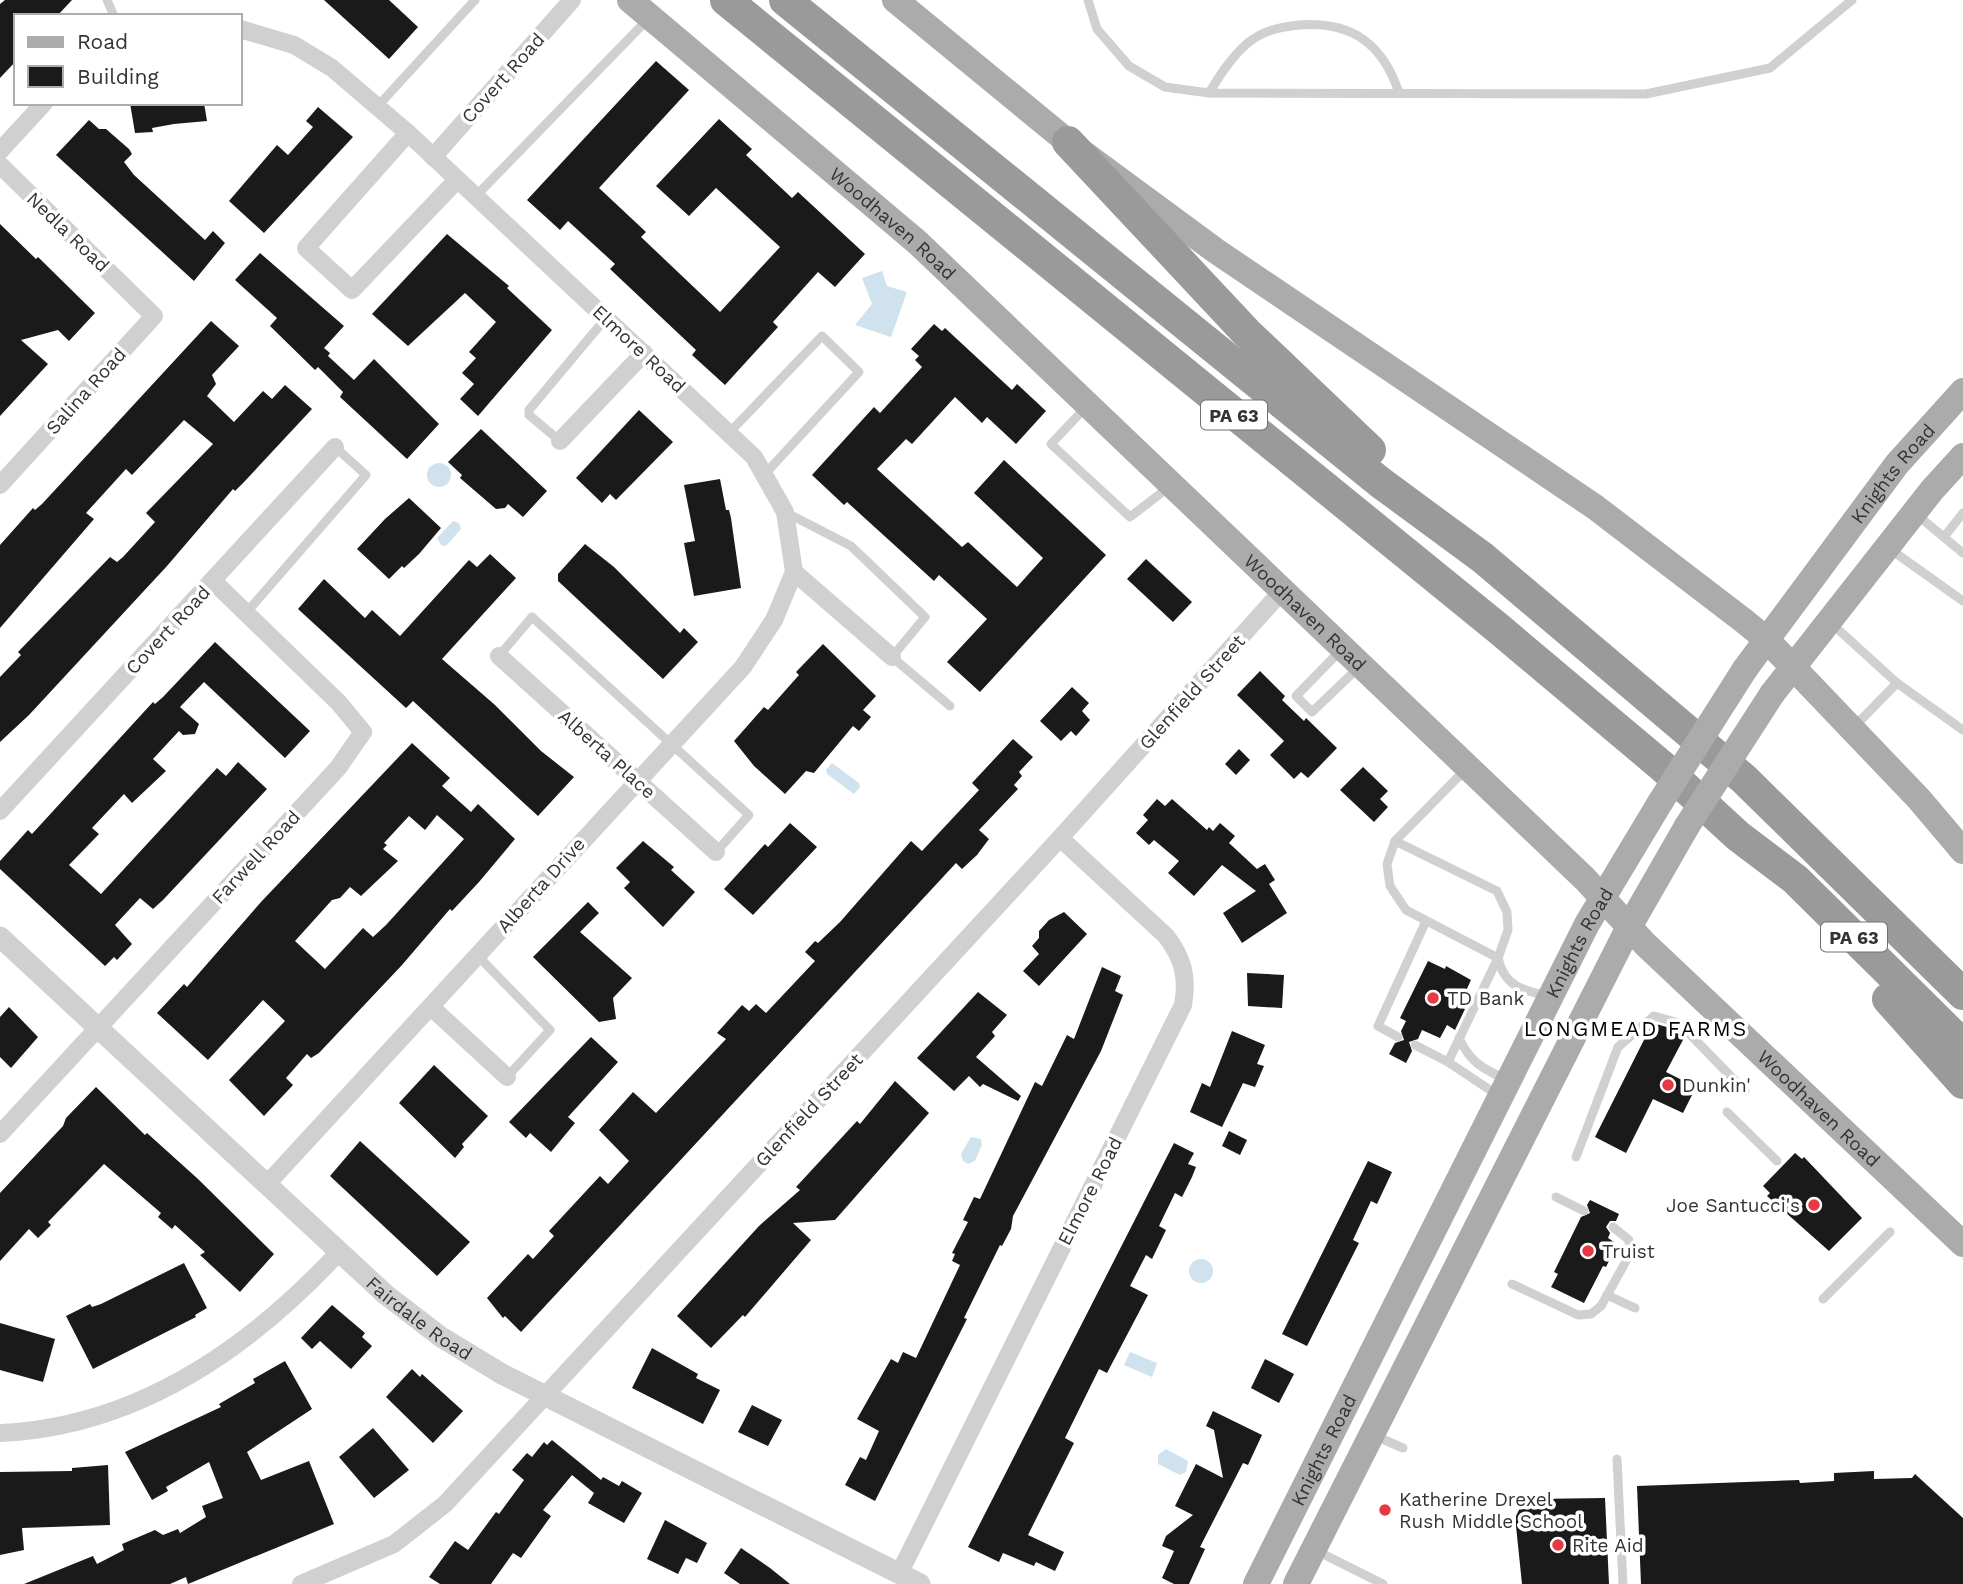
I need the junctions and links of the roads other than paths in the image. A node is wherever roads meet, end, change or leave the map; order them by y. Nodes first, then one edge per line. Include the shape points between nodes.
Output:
1 (475, 0) edge
2 (572, 0) edge
3 (726, 0) edge
4 (785, 0) edge
5 (895, 0) edge
6 (1088, 0) edge
7 (1852, 0) edge
8 (640, 8) edge
9 (242, 30) edge
10 (1209, 93) junction
11 (1399, 93) junction
12 (42, 105) edge
13 (377, 107) junction
14 (408, 133) junction
15 (1068, 142) junction
16 (0, 151) edge
17 (433, 157) junction
18 (0, 165) edge
19 (456, 181) junction
20 (474, 198) junction
21 (135, 298) joint
22 (606, 318) junction
23 (644, 353) junction
24 (1963, 391) edge
25 (1087, 406) junction
26 (729, 433) junction
27 (560, 441) joint
28 (335, 447) joint
29 (1963, 456) edge
30 (765, 474) junction
31 (0, 485) edge
32 (1171, 486) junction
33 (785, 512) junction
34 (1915, 513) junction
35 (1963, 513) edge
36 (1944, 537) junction
37 (1888, 547) junction
38 (1963, 553) edge
39 (1483, 558) junction
40 (794, 572) junction
41 (213, 581) junction
42 (1282, 591) junction
43 (1963, 601) edge
44 (246, 613) junction
45 (1830, 622) junction
46 (1766, 639) junction
47 (499, 656) joint
48 (892, 657) junction
49 (1351, 657) junction
50 (1793, 668) junction
51 (1897, 683) junction
52 (950, 706) dead end
53 (1852, 729) junction
54 (1963, 730) edge
55 (671, 742) junction
56 (1467, 767) junction
57 (635, 780) junction
58 (0, 811) edge
59 (1738, 836) junction
60 (1060, 838) junction
61 (1395, 841) junction
62 (1963, 851) edge
63 (716, 852) joint
64 (1602, 898) junction
65 (1426, 920) junction
66 (1629, 927) junction
67 (0, 937) edge
68 (477, 955) junction
69 (1498, 958) junction
70 (1963, 994) edge
71 (1550, 996) junction
72 (431, 1007) junction
73 (99, 1028) junction
74 (1398, 1037) dead end
75 (1460, 1038) junction
76 (1415, 1045) dead end
77 (1963, 1045) edge
78 (1448, 1062) junction
79 (507, 1077) joint
80 (1963, 1083) edge
81 (1505, 1088) junction
82 (1745, 1091) dead end
83 (1544, 1098) junction
84 (1727, 1112) dead end
85 (0, 1134) edge
86 (1576, 1157) dead end
87 (1777, 1161) dead end
88 (267, 1184) junction
89 (1556, 1197) dead end
90 (1584, 1211) dead end
91 (1613, 1227) dead end
92 (1890, 1232) dead end
93 (1963, 1244) edge
94 (338, 1252) junction
95 (1512, 1284) dead end
96 (1607, 1295) junction
97 (1823, 1299) dead end
98 (1635, 1308) dead end
99 (544, 1394) junction
100 (1335, 1426) junction
101 (0, 1433) edge
102 (1371, 1437) junction
103 (1403, 1448) dead end
104 (1616, 1459) dead end
105 (1313, 1549) junction
106 (899, 1574) junction
107 (302, 1584) edge
108 (920, 1584) edge
109 (1256, 1584) edge
110 (1296, 1584) edge
111 (1383, 1584) edge
112 (1623, 1584) edge

1 - 13 lane
2 - 17 street, Covert Road
3 - 59 highway, PA 63 via 1499,629
4 - 39 highway, PA 63 via 1381,483
5 - 15 main road
6 - 10 lane via 1097,29 1129,66 1164,87
7 - 11 lane via 1770,68 1646,94
8 - 20 lane
8 - 25 main road, Woodhaven Road via 878,207
9 - 13 street, Elmore Road via 294,45 332,68
10 - 11 lane
10 - 11 lane via 1250,41 1276,27 1314,24 1347,29 1371,44 1392,70
12 - 16 street
13 - 14 street, Elmore Road
14 - 17 street, Elmore Road
14 - 19 street via 306,248 352,290
15 - 39 highway via 1246,332
15 - 46 main road via 1216,251 1595,507
17 - 19 street, Elmore Road
18 - 21 street, Nedla Road
19 - 20 street, Elmore Road
20 - 22 street, Elmore Road
21 - 31 street, Salina Road via 154,316
22 - 23 street, Elmore Road
22 - 27 lane via 529,410 529,415
23 - 26 street, Elmore Road
23 - 27 street
24 - 46 main road, Knights Road via 1897,464
25 - 32 main road, Woodhaven Road
25 - 32 lane via 1051,444 1130,517
26 - 30 street, Elmore Road
26 - 30 lane via 822,336 859,372
28 - 41 street, Covert Road
28 - 44 lane via 366,475
29 - 34 main road, Knights Road
30 - 33 street, Elmore Road
32 - 42 main road, Woodhaven Road
33 - 40 street, Elmore Road
33 - 48 lane via 850,546 925,617
34 - 36 lane
34 - 37 main road, Knights Road
35 - 36 lane
36 - 38 lane
37 - 43 lane
37 - 45 main road, Knights Road
39 - 70 highway, PA 63 via 1744,779
40 - 48 street
40 - 55 street, Alberta Drive via 758,648
41 - 44 street, Farwell Road
41 - 58 street, Covert Road
42 - 49 main road, Woodhaven Road
42 - 60 street, Glenfield Street
44 - 73 street, Farwell Road via 363,732 338,768
45 - 50 main road, Knights Road
45 - 51 lane
46 - 50 main road
46 - 64 main road, Knights Road, bridge
47 - 55 lane via 532,617
47 - 57 street, Alberta Place
48 - 52 lane
49 - 49 lane via 1296,696 1312,712
49 - 56 main road, Woodhaven Road
50 - 53 main road
50 - 66 main road, Knights Road, bridge via 1687,826
51 - 53 lane
51 - 54 lane
53 - 62 main road
55 - 57 street, Alberta Drive
55 - 63 lane via 749,815
56 - 61 lane
56 - 64 main road, Woodhaven Road
57 - 63 street, Alberta Place
57 - 68 street, Alberta Drive
59 - 77 highway, PA 63 via 1796,879
59 - 80 highway via 1786,895
60 - 99 street, Glenfield Street
60 - 106 street, Elmore Road via 1179,953 1186,985 1184,1005
61 - 65 lane via 1387,863 1390,886 1406,910
61 - 69 lane via 1497,891 1507,912 1508,930
64 - 66 main road, Woodhaven Road
64 - 71 main road, Knights Road
65 - 69 lane
65 - 74 lane via 1378,1026
66 - 83 main road, Knights Road
66 - 93 main road, Woodhaven Road
67 - 73 street, Fairdale Road
68 - 72 street, Alberta Drive
68 - 79 lane via 550,1030
69 - 71 lane via 1507,980 1523,991
69 - 75 lane
71 - 81 main road, Knights Road
72 - 79 street
72 - 88 street, Alberta Drive
73 - 85 street, Farwell Road
73 - 88 street, Fairdale Road
75 - 78 lane
75 - 81 lane via 1467,1056
76 - 78 lane
78 - 81 lane
81 - 83 main road
81 - 100 main road, Knights Road
82 - 86 lane via 1679,1023 1654,1016 1618,1046
83 - 102 main road, Knights Road
84 - 87 lane
88 - 94 street, Fairdale Road
89 - 90 lane
91 - 96 lane via 1629,1240 1630,1254
92 - 97 lane
94 - 99 street, Fairdale Road via 441,1337
94 - 101 street via 265,1324 212,1362 148,1398 43,1431
95 - 96 lane via 1578,1315 1591,1314
96 - 98 lane
99 - 106 street, Fairdale Road
99 - 107 street, Glenfield Street via 417,1529 359,1561
100 - 102 main road
100 - 109 main road, Knights Road
102 - 103 lane
102 - 105 main road, Knights Road
104 - 112 lane
105 - 110 main road, Knights Road
105 - 111 lane
106 - 108 street, Fairdale Road

